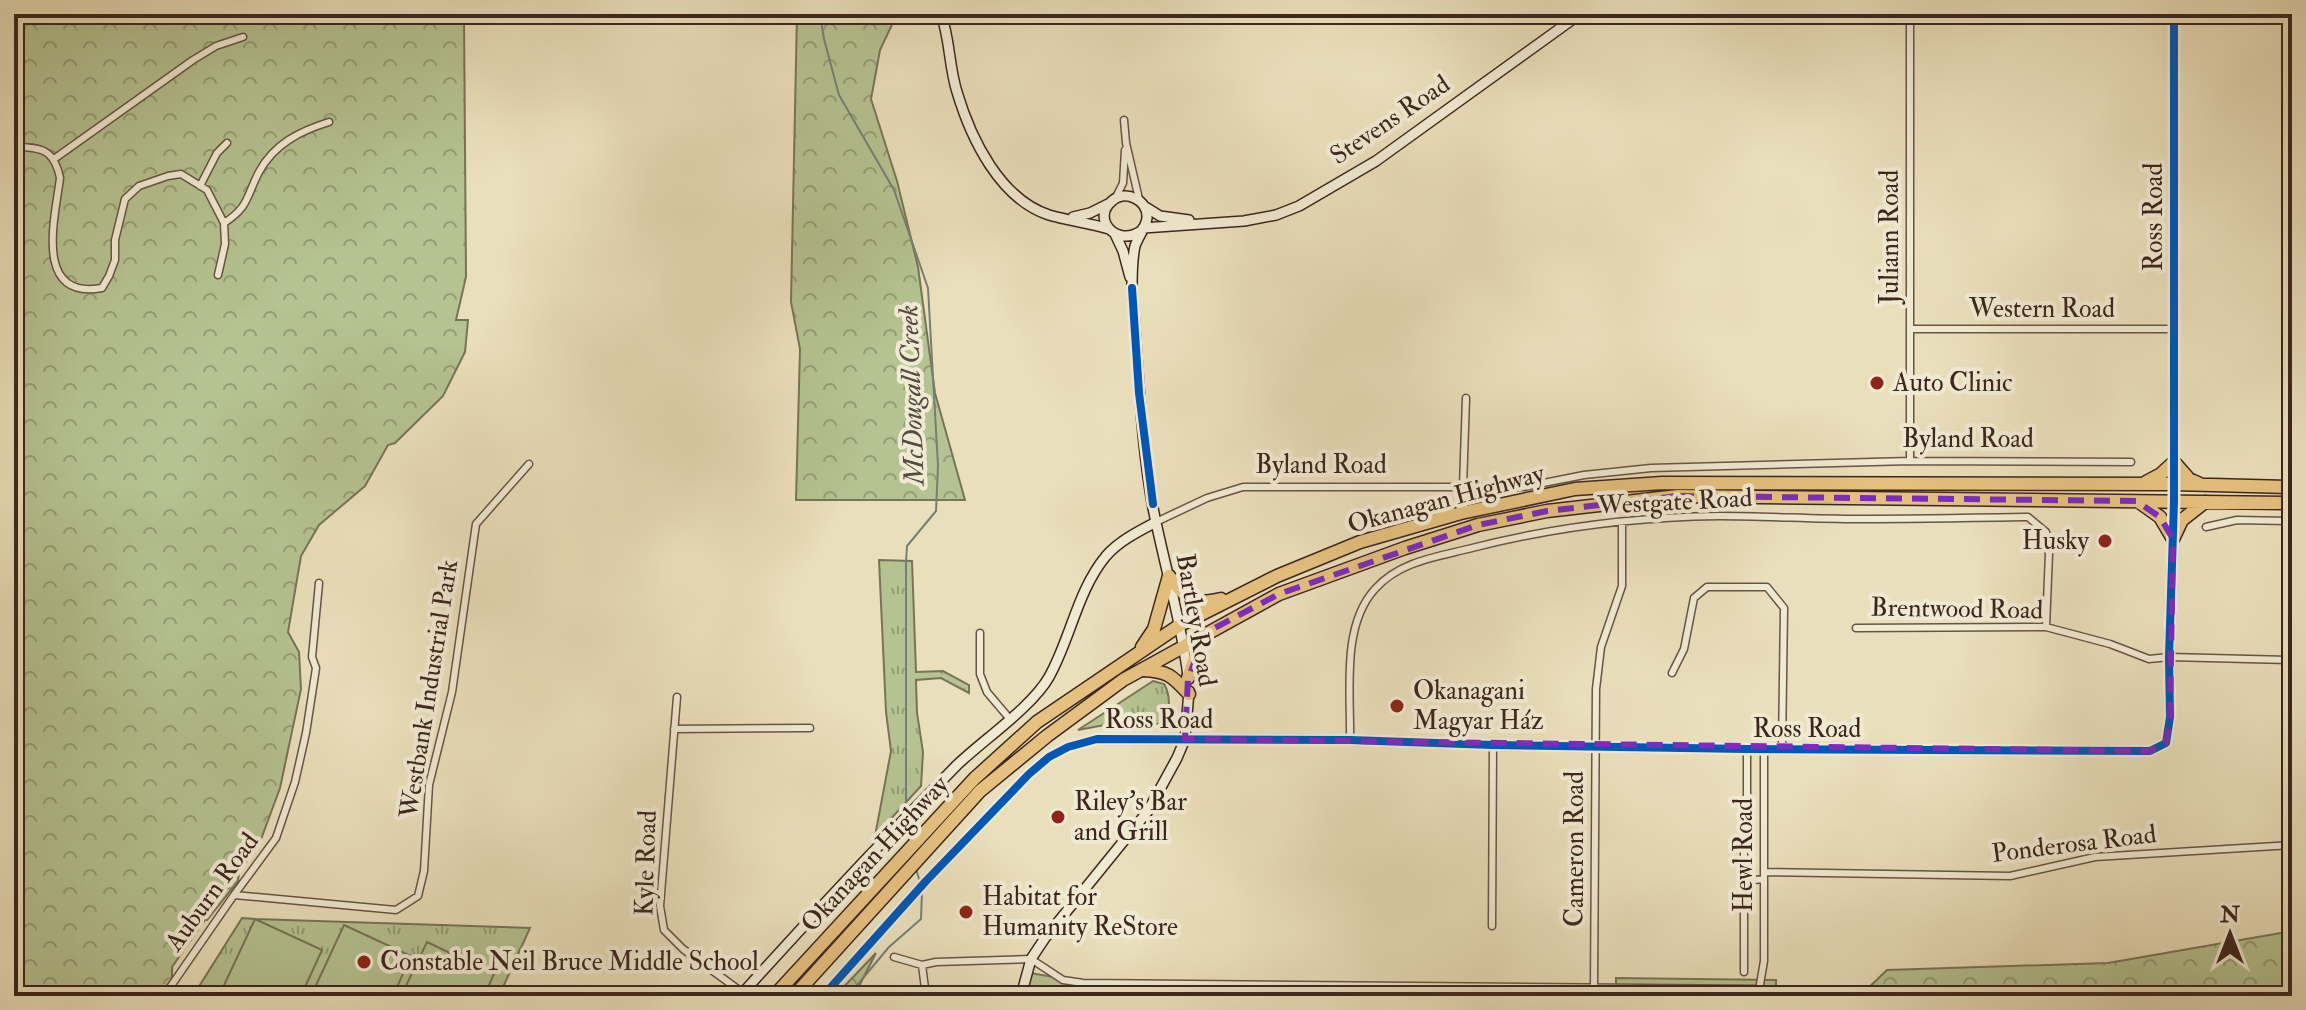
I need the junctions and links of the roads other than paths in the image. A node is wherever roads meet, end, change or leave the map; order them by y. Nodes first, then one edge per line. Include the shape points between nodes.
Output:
1 (941, 14) edge
2 (1580, 14) edge
3 (1910, 14) edge
4 (2174, 14) edge
5 (243, 37) dead end
6 (1124, 120) dead end
7 (329, 122) dead end
8 (227, 143) dead end
9 (1126, 143) junction
10 (14, 147) edge
11 (54, 159) junction
12 (200, 186) junction
13 (1112, 201) junction
14 (1142, 203) junction
15 (1065, 218) junction
16 (1209, 222) junction
17 (224, 223) junction
18 (1142, 230) junction
19 (1112, 232) junction
20 (218, 275) dead end
21 (1132, 288) junction
22 (1910, 329) junction
23 (2173, 329) junction
24 (1466, 398) dead end
25 (1910, 461) junction
26 (2131, 462) dead end
27 (2174, 462) junction
28 (529, 464) dead end
29 (2139, 484) junction
30 (2174, 484) junction
31 (2203, 485) junction
32 (1463, 487) junction
33 (2292, 487) edge
34 (2136, 501) junction
35 (2174, 501) junction
36 (2205, 502) junction
37 (2292, 503) edge
38 (2292, 521) edge
39 (1156, 522) junction
40 (1622, 522) junction
41 (2206, 527) dead end
42 (2173, 539) junction
43 (1169, 576) junction
44 (319, 583) dead end
45 (1243, 593) junction
46 (1180, 625) junction
47 (2046, 627) junction
48 (1856, 628) dead end
49 (1207, 632) junction
50 (980, 633) dead end
51 (1184, 645) junction
52 (1138, 653) junction
53 (2169, 657) junction
54 (2289, 660) edge
55 (1140, 670) junction
56 (1672, 673) dead end
57 (1188, 678) junction
58 (1189, 694) junction
59 (677, 697) dead end
60 (2286, 716) dead end
61 (1009, 718) junction
62 (810, 728) dead end
63 (674, 729) junction
64 (1185, 739) junction
65 (1350, 740) junction
66 (1493, 745) junction
67 (1595, 746) junction
68 (1782, 748) junction
69 (1747, 749) junction
70 (1764, 749) junction
71 (1747, 804) dead end
72 (1744, 821) dead end
73 (2292, 845) edge
74 (1764, 875) junction
75 (1743, 881) junction
76 (234, 895) junction
77 (1492, 926) dead end
78 (894, 957) dead end
79 (1031, 959) junction
80 (922, 965) junction
81 (1744, 972) dead end
82 (1594, 988) junction
83 (1759, 992) edge
84 (741, 994) edge
85 (164, 996) edge
86 (774, 996) edge
87 (794, 996) edge
88 (823, 996) edge
89 (926, 996) edge
90 (1021, 996) edge

1 - 15 street via 956,91 993,171 1016,197
2 - 16 street, Stevens Road via 1376,161 1299,206 1244,221
3 - 22 street, Juliann Road
4 - 23 street, Ross Road
5 - 11 street via 193,60
6 - 9 street
7 - 17 street via 291,137 273,153 246,204
8 - 12 street
9 - 13 street via 1123,183
9 - 14 street
10 - 11 street via 42,149
11 - 12 street via 60,178 53,254 64,280 86,290 102,288 109,276 125,199 139,186 181,174
12 - 17 street
13 - 14 street via 1127,196
13 - 15 street
13 - 19 street via 1105,216
14 - 16 street, Stevens Road via 1160,216
14 - 18 street via 1147,218
15 - 19 street
16 - 18 street, Stevens Road
17 - 20 street
18 - 19 street via 1128,237
18 - 21 street, Bartley Road via 1134,250
19 - 21 street, Bartley Road
21 - 39 street, Bartley Road
22 - 23 street, Western Road
22 - 25 street, Juliann Road
23 - 27 street, Ross Road
24 - 32 street
25 - 26 street, Byland Road
25 - 32 street, Byland Road via 1651,468 1523,487
27 - 29 highway
27 - 30 street, Ross Road
27 - 31 highway
28 - 76 street, Westbank Industrial Park via 476,524 452,692 429,785 418,896 396,910
29 - 30 highway, Okanagan Highway
29 - 45 highway, Okanagan Highway via 1662,483 1575,489 1360,542
30 - 31 highway, Okanagan Highway
30 - 35 street, Ross Road
31 - 33 highway, Okanagan Highway
32 - 39 street, Byland Road via 1243,487
34 - 35 highway, Okanagan Highway
34 - 42 highway via 2160,517
34 - 49 highway, Okanagan Highway via 1678,496 1547,511 1405,548 1279,594
35 - 36 highway, Okanagan Highway
35 - 42 street, Ross Road
36 - 37 highway, Okanagan Highway
36 - 42 highway via 2182,520
38 - 41 street via 2237,520
39 - 43 street, Bartley Road
39 - 61 street, Byland Road via 1106,557 1085,591 1048,678
40 - 47 street, Westgate Road via 1718,516 2028,517 2046,532 2048,543
40 - 65 street, Westgate Road via 1485,545 1418,561 1389,576 1367,599 1354,627
40 - 67 street, Cameron Road via 1622,586 1601,647
42 - 53 street, Ross Road
43 - 45 highway via 1194,602
43 - 46 street, Bartley Road
43 - 52 highway via 1154,629
44 - 76 street, Auburn Road via 312,657 316,668 295,782 276,838
45 - 46 highway, Okanagan Highway
46 - 51 street, Bartley Road
46 - 52 highway, Okanagan Highway
47 - 48 street, Brentwood Road
47 - 53 street, Brentwood Road via 2149,659
49 - 51 highway, Okanagan Highway
49 - 57 highway
50 - 61 street via 980,674 987,692
51 - 55 highway, Okanagan Highway
51 - 57 street, Bartley Road
52 - 86 highway, Okanagan Highway via 1037,722 974,779
53 - 54 street, Brentwood Road
53 - 68 street, Ross Road via 2166,743 2150,751
54 - 60 street
55 - 58 highway via 1161,670
55 - 87 highway, Okanagan Highway via 980,791
56 - 68 street via 1684,649 1694,598 1707,587 1767,587 1784,608
57 - 58 street, Bartley Road
58 - 64 street, Bartley Road
59 - 63 street, Kyle Road
61 - 84 street, Byland Road via 905,819
62 - 63 street
63 - 84 street, Kyle Road via 660,906 664,930
64 - 65 street, Ross Road
64 - 79 street, Bartley Road via 1148,811
64 - 88 street, Ross Road via 1097,739 1058,752 1029,774
65 - 66 street, Ross Road
66 - 67 street, Ross Road
66 - 77 street
67 - 69 street, Ross Road
67 - 82 street, Cameron Road
68 - 70 street, Ross Road
69 - 70 street, Ross Road
69 - 71 street, Hewl Road
70 - 74 street, Hewl Road
72 - 75 street, Hewl Road
73 - 74 street, Ponderosa Road via 2095,857 2010,876
74 - 75 street, Ponderosa Road
74 - 83 street, Hewl Road
75 - 81 street, Hewl Road
76 - 85 street, Auburn Road
78 - 80 street
79 - 80 street
79 - 82 street via 1063,980 1083,983
79 - 90 street
80 - 89 street
82 - 83 street

